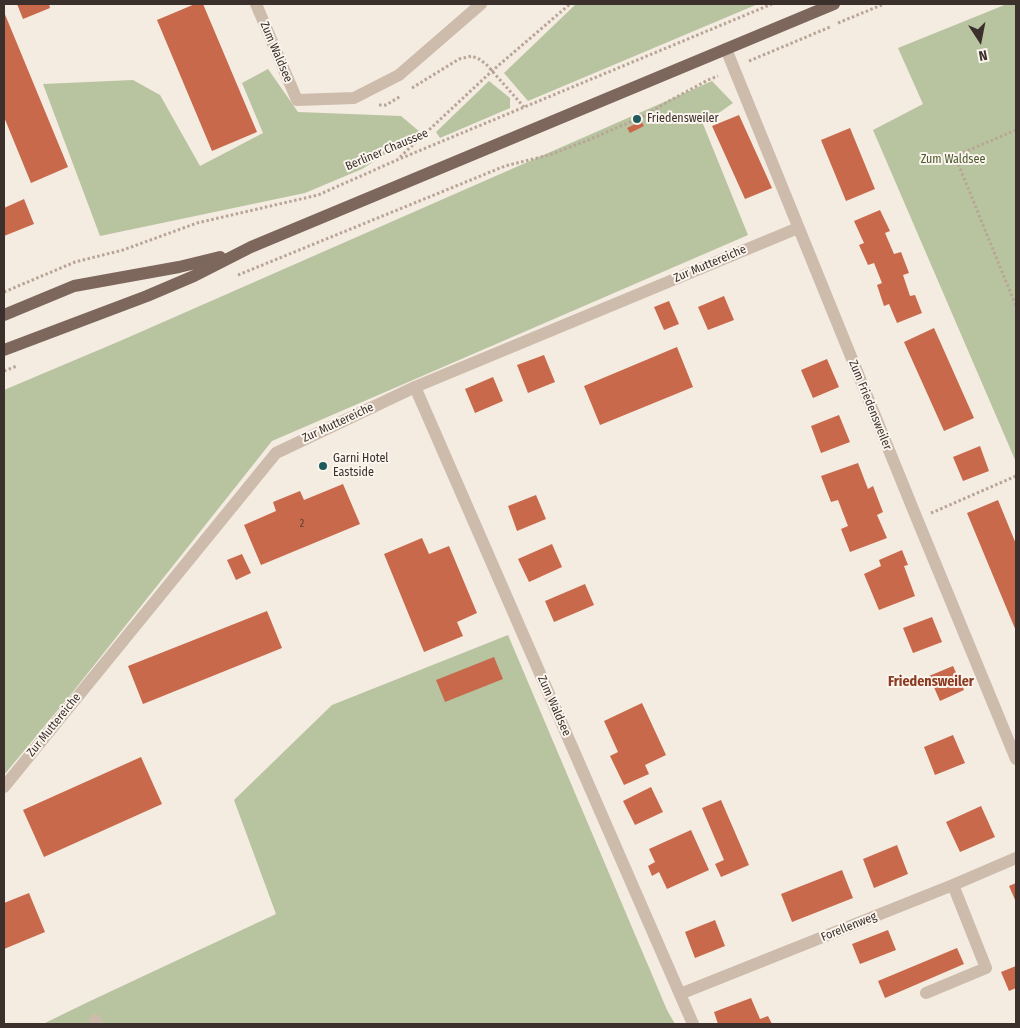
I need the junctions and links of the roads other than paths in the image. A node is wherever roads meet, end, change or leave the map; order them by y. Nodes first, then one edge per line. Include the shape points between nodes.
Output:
1 (256, 4) edge
2 (481, 4) edge
3 (834, 4) edge
4 (726, 49) junction
5 (798, 228) junction
6 (251, 247) junction
7 (4, 315) edge
8 (4, 350) edge
9 (415, 387) junction
10 (1016, 760) edge
11 (4, 787) edge
12 (1016, 858) edge
13 (952, 885) junction
14 (926, 993) dead end
15 (680, 994) junction
16 (692, 1024) edge

1 - 2 street, Zum Waldsee via 297,100 354,98 399,74
3 - 4 main road
4 - 5 street, Zum Friedensweiler
4 - 6 main road
5 - 9 street, Zur Muttereiche
5 - 10 street, Zum Friedensweiler
6 - 7 main road via 179,267 74,286
6 - 8 main road via 155,293
9 - 11 street, Zur Muttereiche via 276,453
9 - 15 street, Zum Waldsee
12 - 13 street, Forellenweg
13 - 14 street via 986,968
13 - 15 street, Forellenweg
15 - 16 street, Zum Waldsee

